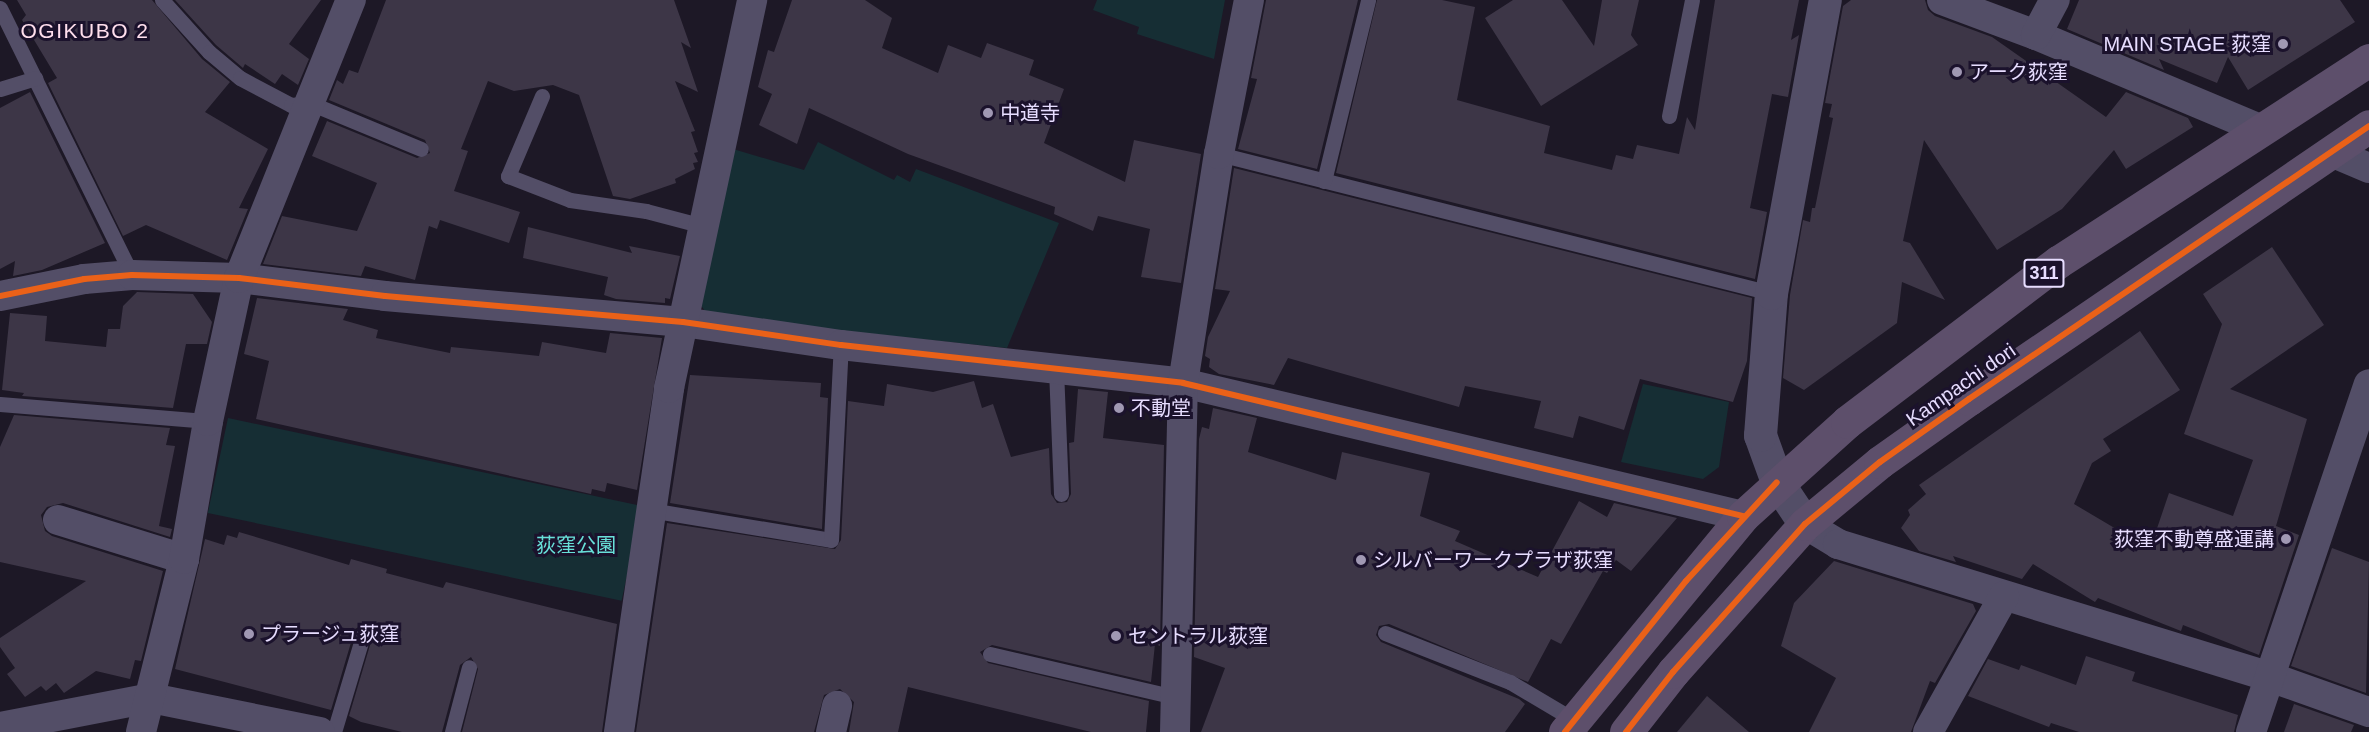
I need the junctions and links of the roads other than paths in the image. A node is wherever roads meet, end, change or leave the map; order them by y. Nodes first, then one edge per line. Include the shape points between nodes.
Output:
1 (162, 0) edge
2 (351, 0) edge
3 (752, 0) edge
4 (1249, 0) edge
5 (1368, 0) edge
6 (1692, 0) edge
7 (1825, 0) edge
8 (1941, 0) edge
9 (2055, 0) edge
10 (0, 8) edge
11 (2036, 35) junction
12 (2369, 60) edge
13 (35, 78) junction
14 (0, 90) edge
15 (542, 96) dead end
16 (310, 103) junction
17 (1669, 116) dead end
18 (2369, 126) edge
19 (2260, 129) junction
20 (421, 149) dead end
21 (2331, 152) junction
22 (1218, 154) junction
23 (2369, 168) edge
24 (1324, 181) junction
25 (703, 226) junction
26 (132, 275) junction
27 (239, 278) junction
28 (1771, 293) junction
29 (0, 296) edge
30 (683, 322) junction
31 (841, 345) junction
32 (1056, 369) junction
33 (1183, 383) junction
34 (2369, 384) edge
35 (0, 404) edge
36 (208, 421) junction
37 (1777, 482) junction
38 (1061, 494) dead end
39 (650, 510) junction
40 (1743, 516) junction
41 (58, 520) dead end
42 (1805, 524) junction
43 (184, 559) junction
44 (2004, 596) junction
45 (364, 632) dead end
46 (1385, 633) dead end
47 (990, 654) dead end
48 (469, 667) dead end
49 (2270, 678) junction
50 (1175, 697) junction
51 (151, 698) junction
52 (2369, 712) edge
53 (3, 719) edge
54 (1569, 726) edge
55 (316, 731) edge
56 (141, 732) edge
57 (452, 732) edge
58 (619, 732) edge
59 (1175, 732) edge
60 (1626, 732) edge
61 (1928, 732) edge
62 (2251, 732) edge

1 - 16 lane via 209,52 240,78 291,105
2 - 16 street
3 - 25 street
4 - 22 street
5 - 24 lane
6 - 17 lane
7 - 28 street
8 - 11 street
9 - 11 street
10 - 13 lane
11 - 19 street
12 - 19 main road, Kampachi dori / 311
13 - 14 lane
13 - 26 lane
15 - 25 lane via 508,176 570,200 646,211
16 - 20 lane
16 - 27 street
18 - 21 main road, Kampachi dori
19 - 37 main road, Kampachi dori / 311 via 2058,262 1847,422
21 - 23 street
21 - 42 main road, Kampachi dori via 1969,399 1880,462
22 - 24 lane
22 - 33 street
24 - 28 lane
25 - 30 street
26 - 27 street
26 - 29 street via 74,280
27 - 30 street via 396,297
27 - 36 street
28 - 37 street via 1760,435
30 - 31 street
30 - 39 street
31 - 32 street
31 - 39 lane via 831,540
32 - 33 street
32 - 38 lane
33 - 40 street
33 - 50 street
34 - 49 street
35 - 36 lane
36 - 43 street
37 - 40 main road, Kampachi dori / 311
37 - 42 street
39 - 58 street
40 - 54 main road, Kampachi dori / 311
41 - 43 street
42 - 44 street via 1838,544
42 - 60 main road, Kampachi dori via 1673,672
43 - 51 street
44 - 49 street
44 - 61 street
45 - 55 lane
46 - 54 lane via 1510,682
47 - 50 lane
48 - 57 lane
49 - 52 street
49 - 62 street
50 - 59 street
51 - 53 street
51 - 55 street
51 - 56 street

